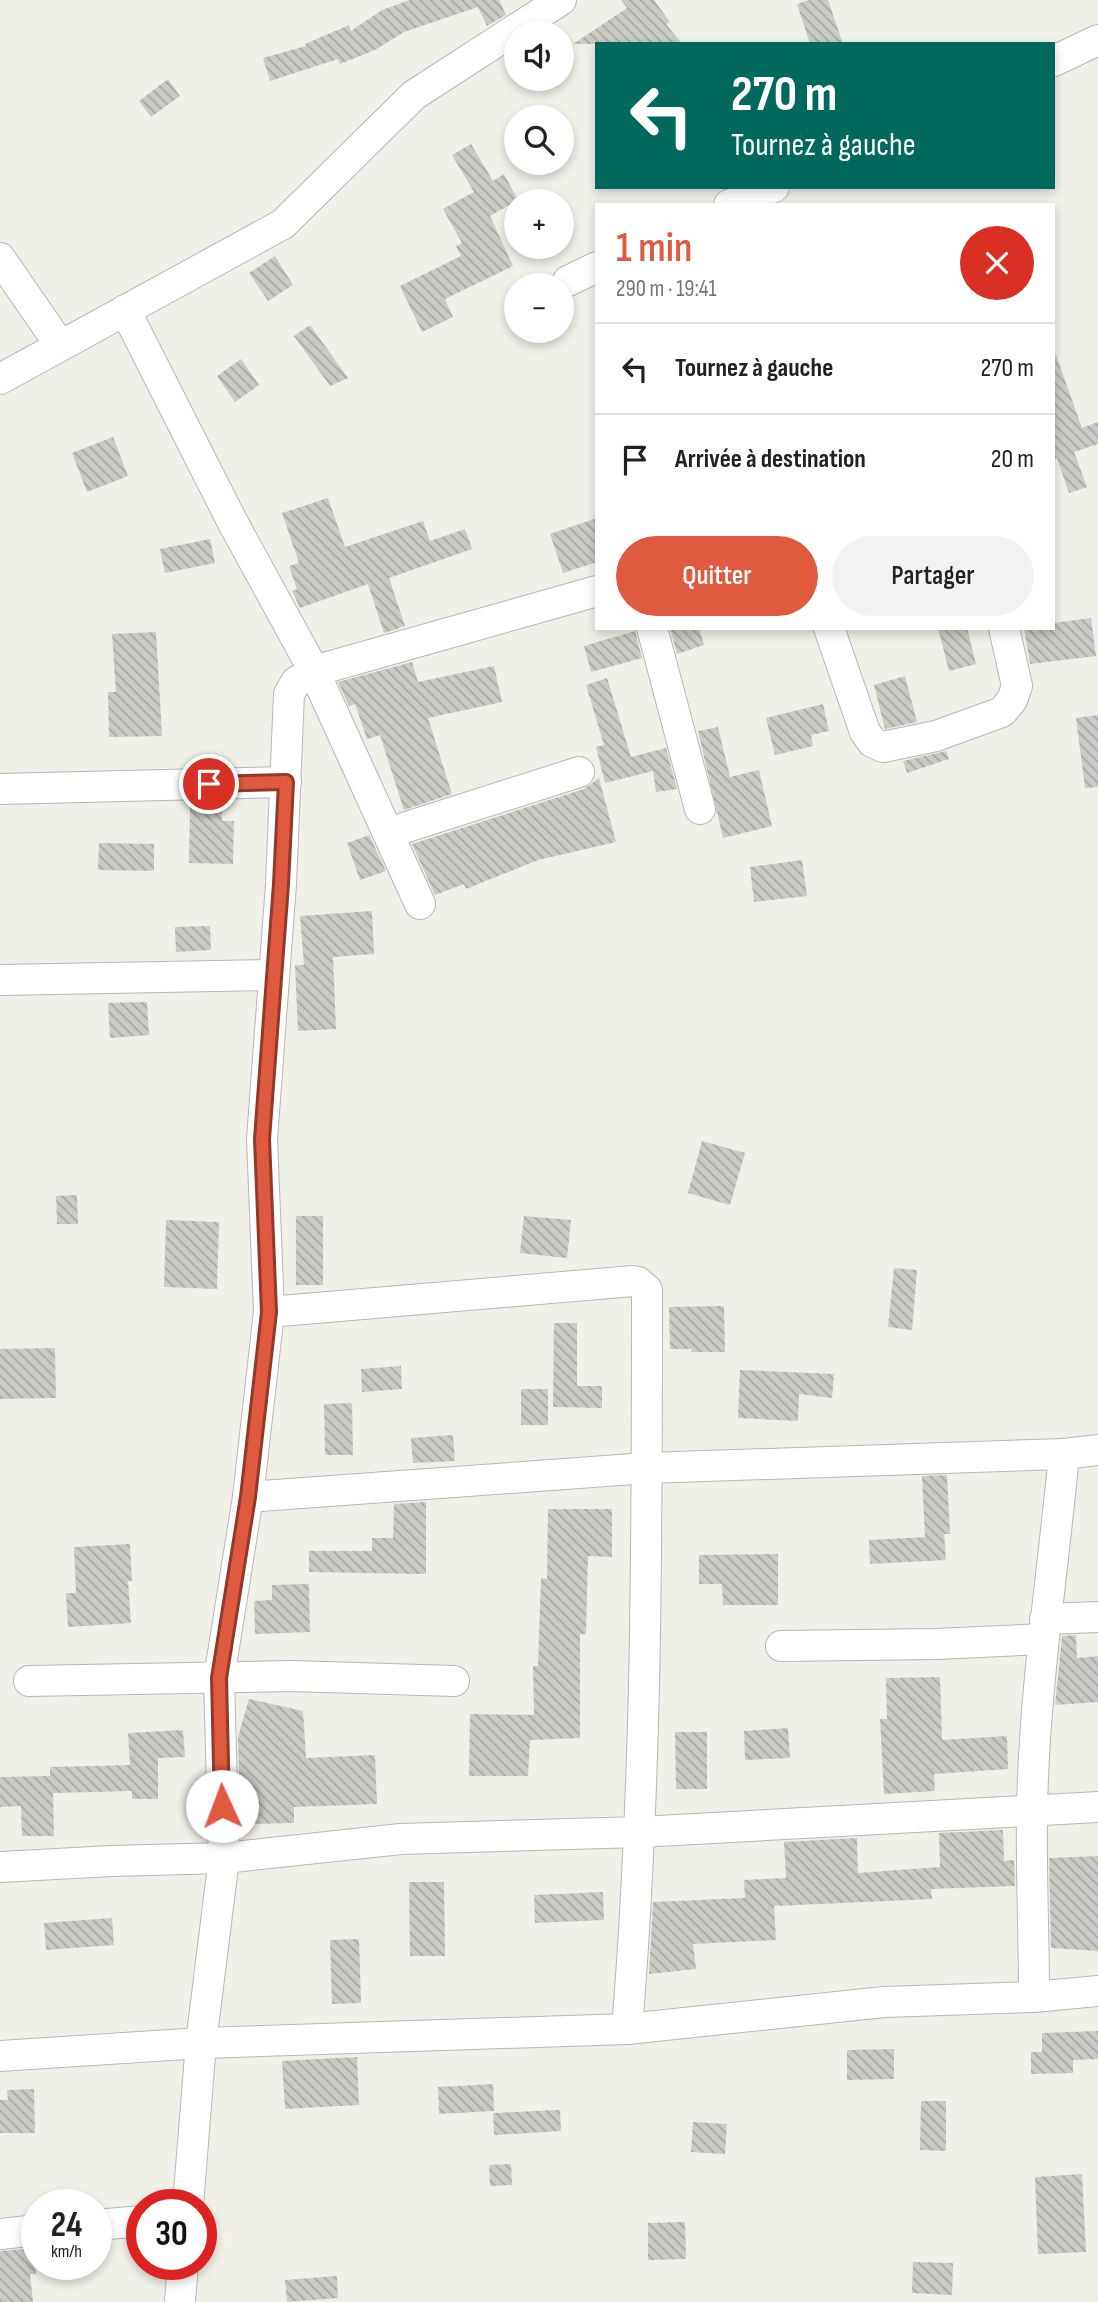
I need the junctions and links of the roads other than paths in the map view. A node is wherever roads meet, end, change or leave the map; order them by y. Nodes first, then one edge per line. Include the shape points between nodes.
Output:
1 (561, 0) edge
2 (1098, 40) edge
3 (1055, 61) edge
4 (769, 189) edge
5 (734, 203) edge
6 (0, 258) edge
7 (595, 268) edge
8 (574, 278) edge
9 (125, 310) junction
10 (60, 345) junction
11 (0, 379) edge
12 (595, 593) edge
13 (653, 630) edge
14 (830, 630) edge
15 (1004, 630) edge
16 (314, 671) junction
17 (579, 772) dead end
18 (286, 782) junction
19 (0, 789) edge
20 (700, 809) dead end
21 (388, 833) junction
22 (420, 904) dead end
23 (273, 975) junction
24 (0, 980) edge
25 (269, 1312) junction
26 (1098, 1450) edge
27 (1064, 1454) junction
28 (647, 1468) junction
29 (248, 1497) junction
30 (1098, 1617) edge
31 (1044, 1629) junction
32 (781, 1646) dead end
33 (219, 1678) junction
34 (29, 1681) dead end
35 (454, 1681) dead end
36 (1098, 1807) edge
37 (1032, 1809) junction
38 (640, 1832) junction
39 (224, 1858) junction
40 (0, 1867) edge
41 (1098, 1991) edge
42 (1034, 1997) junction
43 (627, 2029) junction
44 (201, 2043) junction
45 (0, 2056) edge
46 (189, 2189) edge
47 (21, 2232) edge
48 (0, 2234) edge
49 (182, 2280) edge
50 (180, 2302) edge

1 - 9 street via 414,96 283,224
2 - 3 street
4 - 5 street
6 - 10 street
7 - 8 street
9 - 10 street
9 - 16 street
10 - 11 street
12 - 16 street
13 - 20 street
14 - 15 street via 865,732 883,747 936,736 1002,712 1017,686
16 - 18 street via 296,681 289,694
16 - 21 street
17 - 21 street
18 - 19 street
18 - 23 street
21 - 22 street
23 - 24 street
23 - 25 street via 262,1139
25 - 28 street via 638,1282 647,1290
25 - 29 street
26 - 27 street
27 - 28 street
27 - 31 street
28 - 29 street
28 - 38 street
29 - 33 street
30 - 31 street
31 - 32 street via 936,1644
31 - 37 street
33 - 34 street
33 - 35 street via 291,1675
33 - 39 street
36 - 37 street
37 - 38 street
37 - 42 street
38 - 39 street via 401,1839
38 - 43 street
39 - 40 street
39 - 44 street
41 - 42 street
42 - 43 street via 884,2002
43 - 44 street
44 - 45 street
44 - 46 street
47 - 48 street
49 - 50 street

